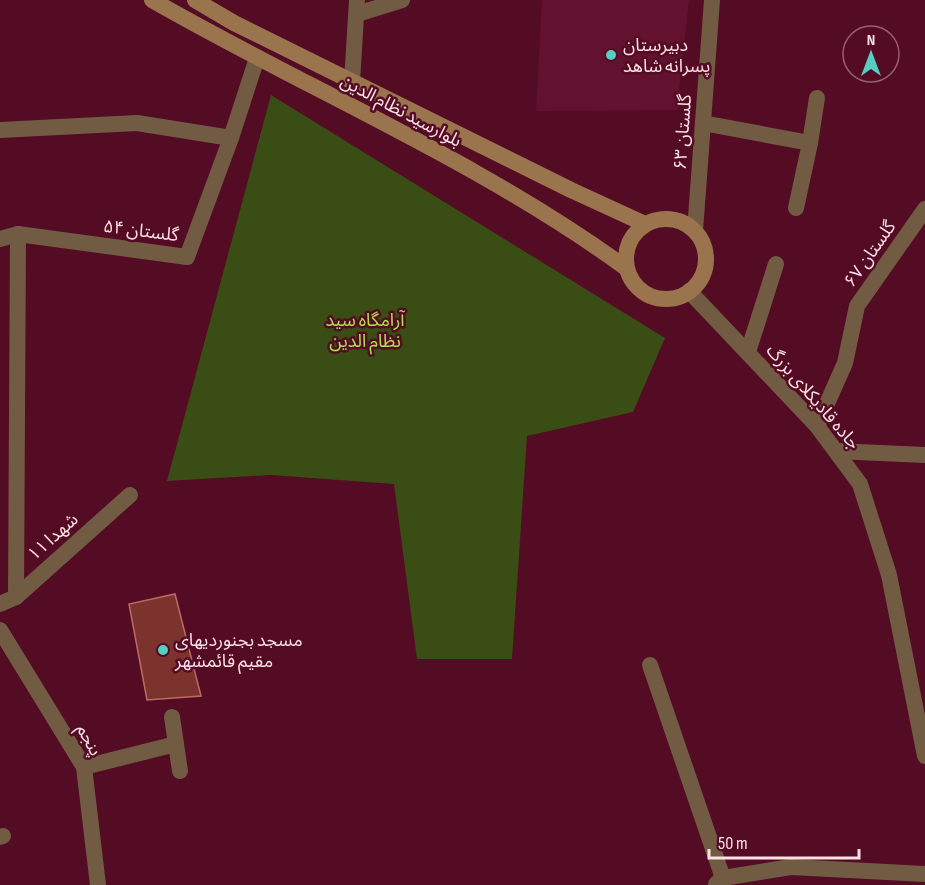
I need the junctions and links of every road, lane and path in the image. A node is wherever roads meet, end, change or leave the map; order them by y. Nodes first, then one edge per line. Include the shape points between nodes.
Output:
1 (152, 0) edge
2 (195, 0) edge
3 (402, 0) edge
4 (712, 0) edge
5 (357, 7) edge
6 (257, 58) junction
7 (352, 81) junction
8 (817, 98) dead end
9 (703, 123) junction
10 (0, 130) edge
11 (231, 138) junction
12 (810, 142) junction
13 (796, 208) dead end
14 (925, 209) edge
15 (645, 224) junction
16 (696, 231) junction
17 (18, 234) junction
18 (0, 239) edge
19 (776, 264) dead end
20 (626, 268) junction
21 (689, 291) junction
22 (748, 352) junction
23 (817, 426) junction
24 (836, 451) junction
25 (925, 455) edge
26 (130, 495) dead end
27 (16, 597) junction
28 (0, 604) edge
29 (0, 630) edge
30 (650, 665) dead end
31 (172, 717) dead end
32 (176, 744) junction
33 (925, 756) edge
34 (84, 767) junction
35 (180, 771) dead end
36 (925, 874) edge
37 (719, 882) edge
38 (98, 885) edge

1 - 6 main road, بلوارسید نظام الدین
2 - 7 main road, بلوارسید نظام الدین via 234,24
3 - 5 street
4 - 9 street, گلستان ۶۳
5 - 7 street
6 - 11 street
6 - 20 main road, بلوارسید نظام الدین via 411,136 539,208
7 - 15 main road, بلوارسید نظام الدین
8 - 12 street
9 - 12 street
9 - 16 street, گلستان ۶۳
10 - 11 street via 137,123
11 - 17 street, گلستان ۵۴ via 187,257
12 - 13 street
14 - 23 street, گلستان ۶۷ via 857,306 845,363
15 - 16 main road via 672,219
15 - 20 main road via 628,243
16 - 21 main road via 706,256 699,282
17 - 18 street, گلستان ۵۴
17 - 27 street
19 - 22 street
20 - 21 main road via 636,285 651,296 664,299
21 - 22 street, جاده قادیکلای بزرگ
22 - 23 street, جاده قادیکلای بزرگ
23 - 24 street, جاده قادیکلای بزرگ
24 - 25 street
24 - 33 street, جاده قادیکلای بزرگ via 860,484 889,575
26 - 27 street, شهدا ۱۱
27 - 28 street, شهدا ۱۱
29 - 34 street, پنجم
30 - 37 street
31 - 32 street
32 - 34 street
32 - 35 street
34 - 38 street, پنجم
36 - 37 street via 791,867

